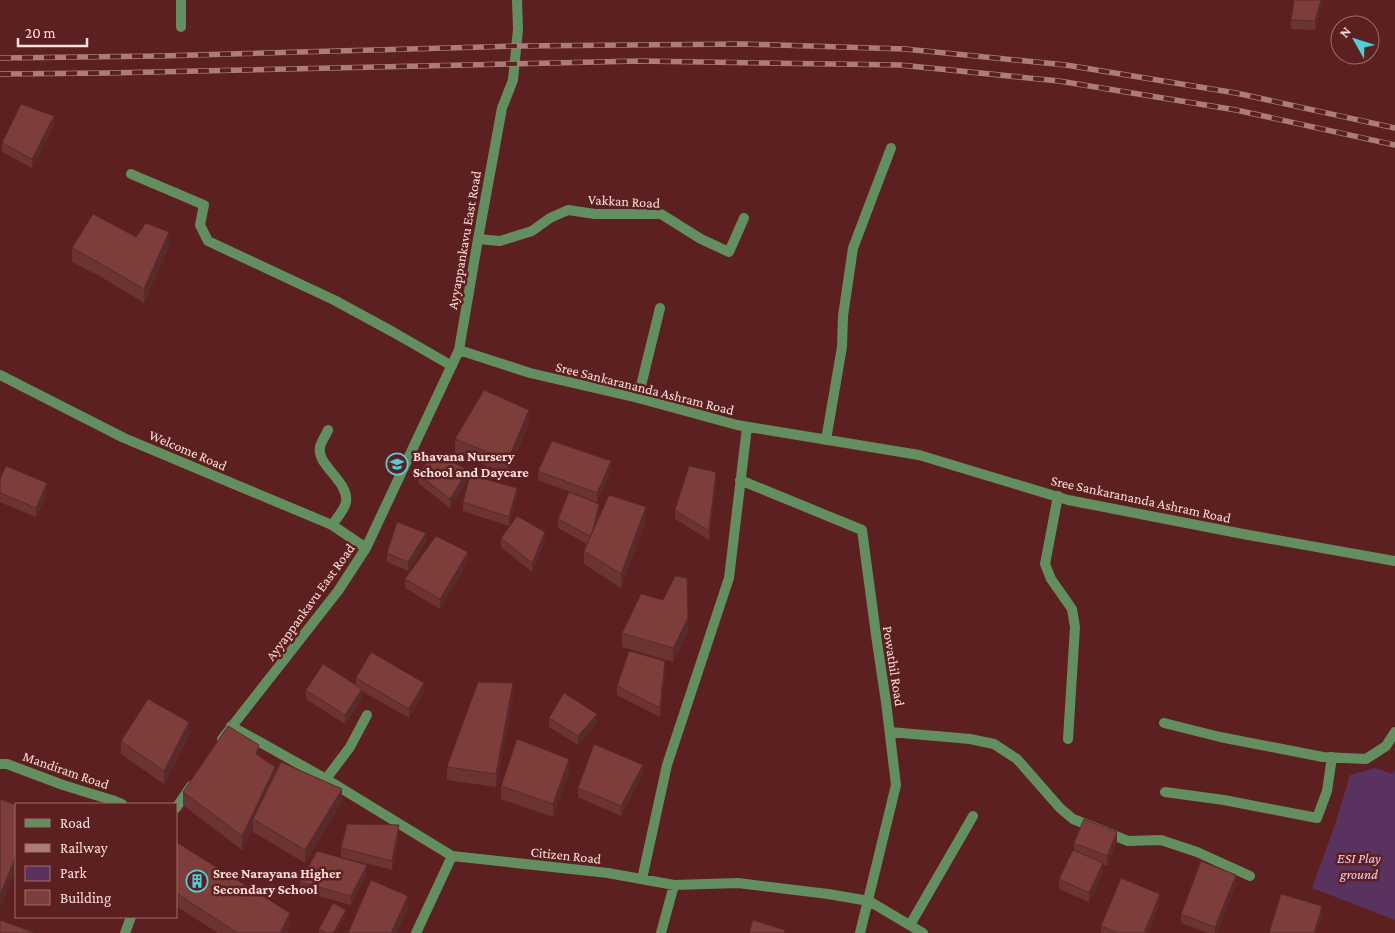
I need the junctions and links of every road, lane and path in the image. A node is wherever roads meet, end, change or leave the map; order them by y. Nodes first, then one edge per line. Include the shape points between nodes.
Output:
1 (181, 0) edge
2 (517, 0) edge
3 (181, 27) dead end
4 (891, 148) dead end
5 (131, 174) dead end
6 (744, 218) dead end
7 (478, 239) junction
8 (660, 308) dead end
9 (459, 350) junction
10 (452, 366) junction
11 (0, 375) edge
12 (638, 398) junction
13 (747, 427) junction
14 (328, 430) dead end
15 (826, 440) junction
16 (740, 480) junction
17 (1058, 496) junction
18 (332, 525) junction
19 (366, 548) junction
20 (1395, 561) edge
21 (367, 715) dead end
22 (1164, 723) dead end
23 (231, 726) junction
24 (890, 732) junction
25 (1395, 732) edge
26 (1068, 739) dead end
27 (214, 750) edge
28 (1332, 757) junction
29 (0, 764) edge
30 (198, 775) edge
31 (326, 779) junction
32 (1165, 792) dead end
33 (120, 803) edge
34 (178, 805) edge
35 (973, 816) dead end
36 (452, 856) junction
37 (1250, 876) dead end
38 (642, 879) junction
39 (674, 885) junction
40 (869, 901) junction
41 (131, 918) edge
42 (910, 925) junction
43 (125, 933) edge
44 (416, 933) edge
45 (661, 933) edge
46 (860, 933) edge
47 (923, 933) edge

1 - 3 street
2 - 7 street, Ayyappankavu East Road via 513,80 502,108
4 - 15 street via 853,248 842,347
5 - 10 street via 204,206 200,225 208,241 334,300
6 - 7 street, Vakkan Road via 730,252 661,214 595,214 568,210 532,231 500,241
7 - 9 street, Ayyappankavu East Road
8 - 12 street
9 - 10 street, Ayyappankavu East Road
9 - 12 street, Sree Sankarananda Ashram Road via 530,373
10 - 19 street, Ayyappankavu East Road
11 - 18 street, Welcome Road via 124,438
12 - 13 street, Sree Sankarananda Ashram Road
13 - 15 street, Sree Sankarananda Ashram Road
13 - 16 street
14 - 18 street via 319,449 322,460 338,478 346,502
15 - 17 street, Sree Sankarananda Ashram Road via 919,455
16 - 24 street, Powathil Road via 862,530
16 - 38 street via 729,578 667,765
17 - 20 street, Sree Sankarananda Ashram Road
17 - 26 street via 1045,564 1072,610 1075,627
18 - 19 street, Welcome Road
19 - 23 street, Ayyappankavu East Road via 338,591
21 - 31 street via 350,747
22 - 28 street via 1220,737
23 - 27 street, Ayyappankavu East Road
23 - 31 street, Citizen Road
24 - 37 street via 994,744 1017,759 1073,819 1128,841 1162,840
24 - 40 street, Powathil Road via 896,785
25 - 28 street via 1386,746 1366,759
28 - 32 street via 1327,791 1317,818
29 - 33 street, Mandiram Road
30 - 34 street
31 - 36 street, Citizen Road
35 - 42 street
36 - 38 street, Citizen Road
36 - 44 street
38 - 39 street, Citizen Road
39 - 40 street, Citizen Road via 738,883
39 - 45 street
40 - 42 street, Citizen Road
40 - 46 street, Powathil Road
41 - 43 street
42 - 47 street, Citizen Road

